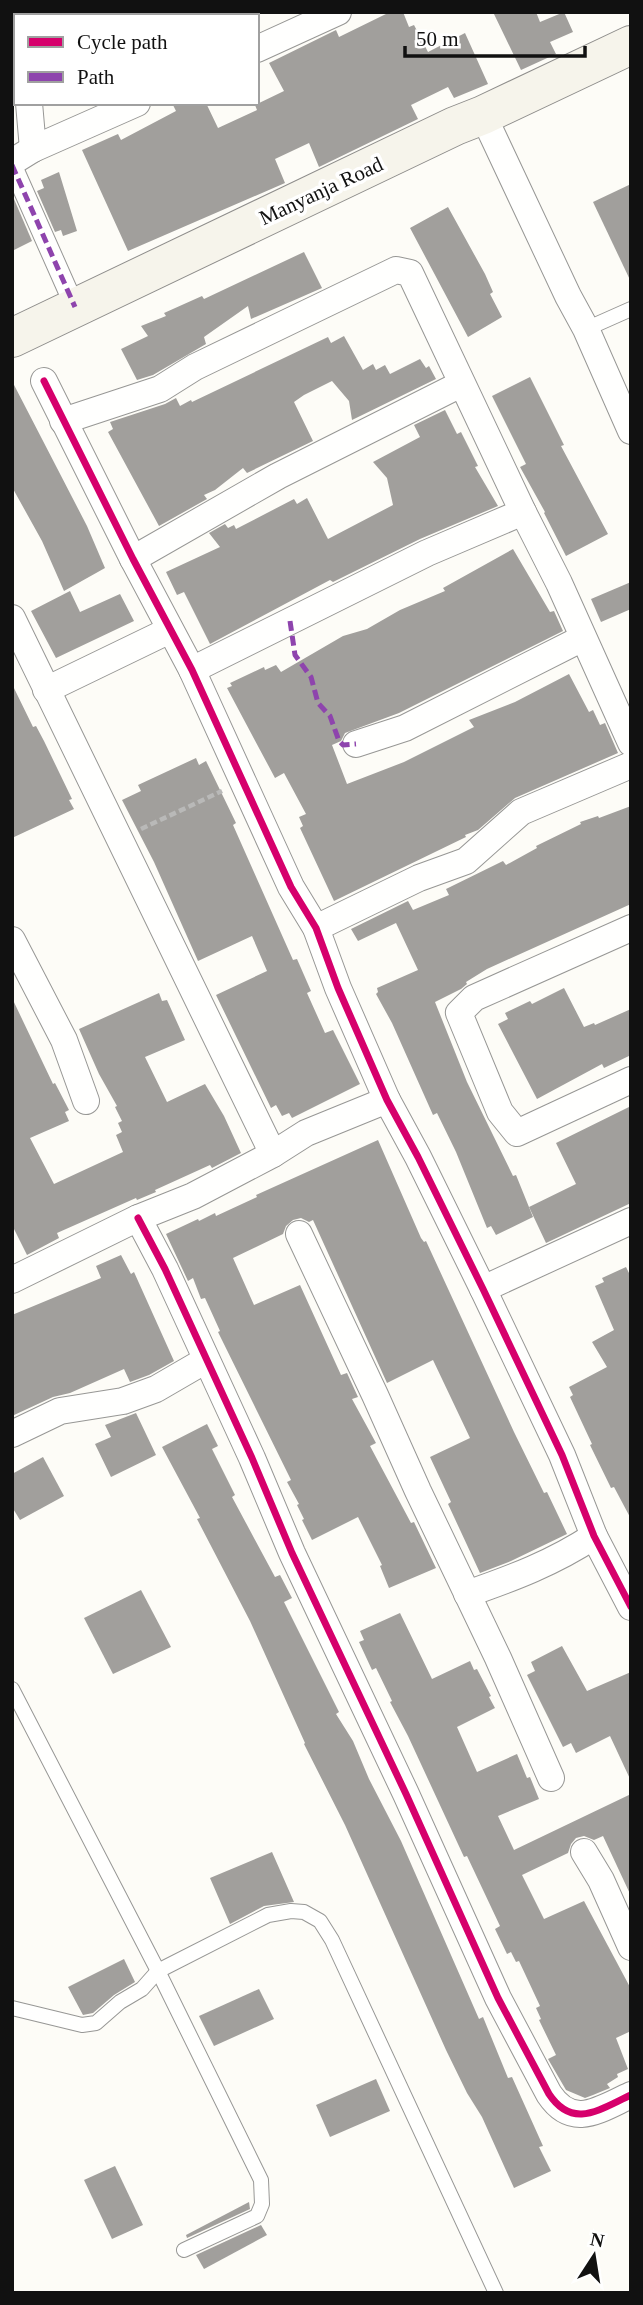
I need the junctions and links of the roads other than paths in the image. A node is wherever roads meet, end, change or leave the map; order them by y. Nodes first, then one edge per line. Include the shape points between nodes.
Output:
1 (338, 12) edge
2 (631, 46) edge
3 (259, 48) edge
4 (29, 105) edge
5 (133, 105) edge
6 (483, 115) junction
7 (19, 158) edge
8 (75, 307) junction
9 (631, 309) edge
10 (586, 329) junction
11 (12, 338) edge
12 (44, 381) dead end
13 (461, 384) junction
14 (63, 421) junction
15 (631, 430) edge
16 (523, 512) junction
17 (133, 559) junction
18 (12, 618) edge
19 (170, 630) junction
20 (583, 638) junction
21 (192, 670) junction
22 (46, 690) junction
23 (631, 743) edge
24 (356, 744) dead end
25 (631, 765) edge
26 (316, 928) junction
27 (631, 928) edge
28 (12, 940) edge
29 (631, 1080) edge
30 (387, 1100) junction
31 (86, 1101) dead end
32 (273, 1154) junction
33 (138, 1218) junction
34 (631, 1221) edge
35 (299, 1234) dead end
36 (13, 1278) edge
37 (482, 1289) junction
38 (206, 1360) junction
39 (12, 1434) edge
40 (594, 1536) junction
41 (467, 1594) junction
42 (631, 1607) edge
43 (12, 1689) edge
44 (551, 1778) dead end
45 (584, 1852) dead end
46 (631, 1947) edge
47 (158, 1971) junction
48 (12, 2007) edge
49 (631, 2095) edge
50 (184, 2250) dead end
51 (496, 2293) edge

1 - 3 street
2 - 6 main road, Manyanja Road
4 - 7 street
5 - 7 street
6 - 8 main road, Manyanja Road
6 - 10 street
7 - 8 street
8 - 11 main road, Manyanja Road
9 - 10 lane
10 - 15 street
12 - 14 street
13 - 14 street via 415,281 410,273 396,270 195,367 160,389
13 - 16 street
13 - 17 street via 278,476
14 - 17 street
16 - 20 street
16 - 21 street
17 - 19 street
18 - 22 street
19 - 21 street
19 - 22 street
20 - 23 street
20 - 24 street via 405,728
21 - 26 street via 291,887
22 - 32 street
25 - 26 street via 521,812 466,861 419,878
26 - 30 street
27 - 29 street via 474,998 459,1013 500,1112 517,1133
28 - 31 street via 64,1040
30 - 32 street via 306,1132
30 - 37 street
32 - 33 street
33 - 36 street
33 - 38 street
34 - 37 street
35 - 41 street
37 - 40 street via 562,1455
38 - 39 street via 156,1389 123,1401 60,1411
38 - 49 street via 498,1998 549,2094 568,2113 588,2115
40 - 41 street via 531,1572
40 - 42 street
41 - 44 street
43 - 47 lane
45 - 46 street
47 - 48 lane via 142,1989 96,2023 82,2025
47 - 50 lane via 261,2180 262,2204 257,2216
47 - 51 lane via 268,1915 304,1912 320,1921

